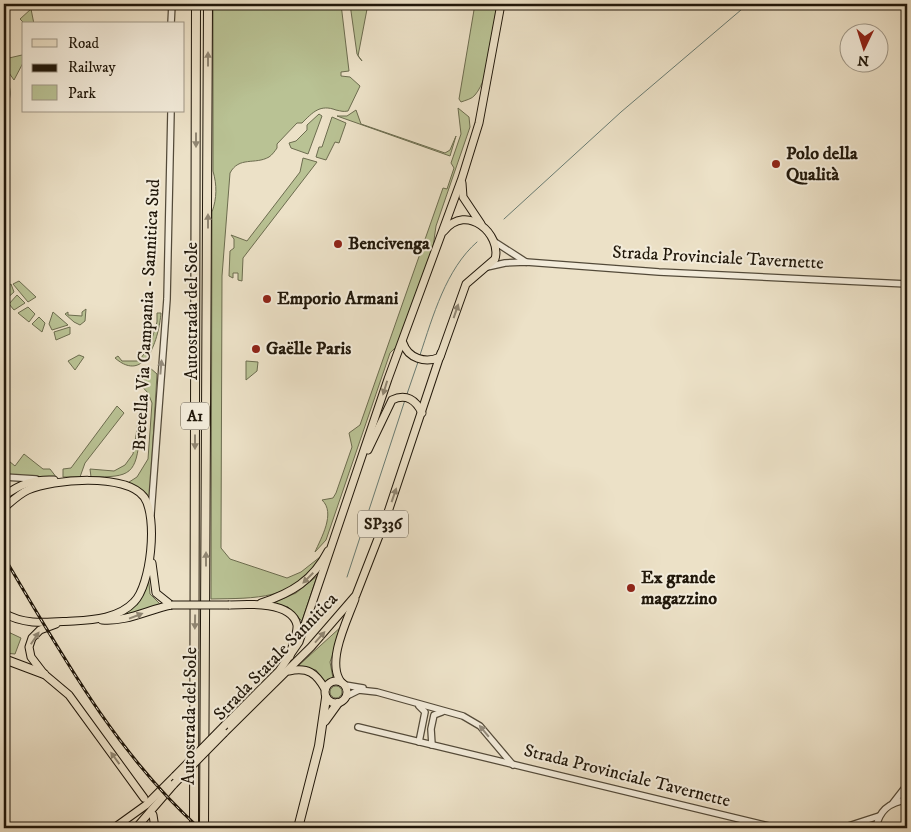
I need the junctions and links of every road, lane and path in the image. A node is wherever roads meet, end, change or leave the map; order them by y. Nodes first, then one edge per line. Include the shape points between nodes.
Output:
1 (172, 4) edge
2 (196, 4) edge
3 (208, 4) edge
4 (501, 4) edge
5 (172, 22) edge
6 (171, 112) edge
7 (462, 178) junction
8 (482, 227) junction
9 (439, 240) junction
10 (495, 242) junction
11 (526, 262) junction
12 (487, 268) junction
13 (907, 284) edge
14 (403, 342) junction
15 (440, 355) junction
16 (422, 413) junction
17 (364, 456) junction
18 (4, 478) edge
19 (38, 480) junction
20 (59, 481) junction
21 (4, 496) edge
22 (4, 508) edge
23 (151, 521) junction
24 (335, 538) junction
25 (151, 554) junction
26 (356, 595) junction
27 (258, 604) junction
28 (171, 605) junction
29 (4, 613) edge
30 (100, 620) junction
31 (72, 621) junction
32 (290, 656) junction
33 (4, 659) edge
34 (286, 672) junction
35 (44, 674) junction
36 (343, 683) junction
37 (325, 689) junction
38 (372, 691) junction
39 (347, 696) junction
40 (326, 698) junction
41 (413, 702) junction
42 (338, 703) junction
43 (445, 711) junction
44 (324, 723) junction
45 (358, 727) dead end
46 (419, 742) junction
47 (432, 745) junction
48 (513, 765) junction
49 (174, 780) junction
50 (907, 784) edge
51 (144, 798) dead end
52 (907, 800) edge
53 (893, 803) junction
54 (153, 814) dead end
55 (878, 816) junction
56 (114, 828) edge
57 (136, 828) edge
58 (155, 828) edge
59 (194, 828) edge
60 (204, 828) edge
61 (298, 828) edge
62 (777, 828) edge
63 (842, 828) edge
64 (876, 828) edge

1 - 5 street
2 -> 59 highway, Autostrada del Sole / A1
60 -> 3 highway, Autostrada del Sole / A1
4 - 7 main road, Strada Statale Sannitica via 480,124
23 -> 6 street, Bretella Via Campania - Sannitica Sud via 167,299
7 - 8 main road via 463,197
7 - 9 main road, Strada Statale Sannitica
8 - 9 main road, Strada Statale Sannitica via 468,219 459,219 451,223
8 - 10 main road, Strada Statale Sannitica
9 - 14 main road, Strada Statale Sannitica
10 - 11 street, Strada Provinciale Tavernette
10 - 12 main road, Strada Statale Sannitica / SP336 via 495,259
11 - 12 street, Strada Provinciale Tavernette
11 - 13 street, Strada Provinciale Tavernette
15 -> 12 main road, Strada Statale Sannitica / SP336 via 466,284
14 - 15 main road via 413,356 431,360
14 -> 17 main road, Strada Statale Sannitica / SP336
15 - 16 main road, Strada Statale Sannitica / SP336
16 - 17 main road via 414,401 400,396 392,400
26 -> 16 main road, Strada Statale Sannitica / SP336
17 - 24 main road, Strada Statale Sannitica / SP336
18 - 19 street
19 - 20 main road
19 - 21 main road via 22,484
20 - 22 main road via 27,491
20 - 23 main road via 107,482 135,488 145,499
23 - 25 main road
24 -> 27 main road, Strada Statale Sannitica / SP336 via 317,570 305,582 290,592
24 - 32 main road, Strada Statale Sannitica / SP336 via 299,642
25 - 28 main road via 153,587
25 - 30 main road via 146,580 134,602
34 -> 26 main road, Strada Statale Sannitica / SP336
26 - 36 main road, Strada Statale Sannitica via 335,660 335,671
27 - 28 main road, Strada Statale Sannitica / SP336, bridge
27 - 32 main road, Strada Statale Sannitica / SP336 via 284,610 291,615 296,630
30 -> 28 main road, Strada Statale Sannitica via 128,619
29 - 31 main road via 17,620 31,622
30 - 31 main road
35 -> 31 main road via 31,657 29,647 32,638 46,628
32 - 49 main road, Strada Statale Sannitica / SP336, bridge
33 - 35 highway
34 - 37 main road via 298,669 311,672 317,675
34 - 49 main road, Strada Statale Sannitica / SP336, bridge
51 -> 35 main road via 69,696
36 - 37 main road via 331,682
36 - 38 street, Strada Provinciale Tavernette
36 - 39 main road
37 - 40 main road
38 - 39 street, Strada Provinciale Tavernette via 359,690
38 - 41 street, Strada Provinciale Tavernette
39 - 42 main road
40 - 42 main road
40 - 44 highway
41 - 43 street, Strada Provinciale Tavernette
41 - 46 street via 425,712
42 - 44 highway
43 - 47 street via 434,715
48 -> 43 street, Strada Provinciale Tavernette via 473,720
44 - 61 highway
45 - 46 street
46 - 47 street
47 - 48 street
48 - 62 street, Strada Provinciale Tavernette
49 - 56 main road
49 - 57 main road, Strada Statale Sannitica / SP336
50 - 53 street
52 - 53 street
53 - 55 street
54 - 58 main road
55 - 63 street
55 - 64 street

